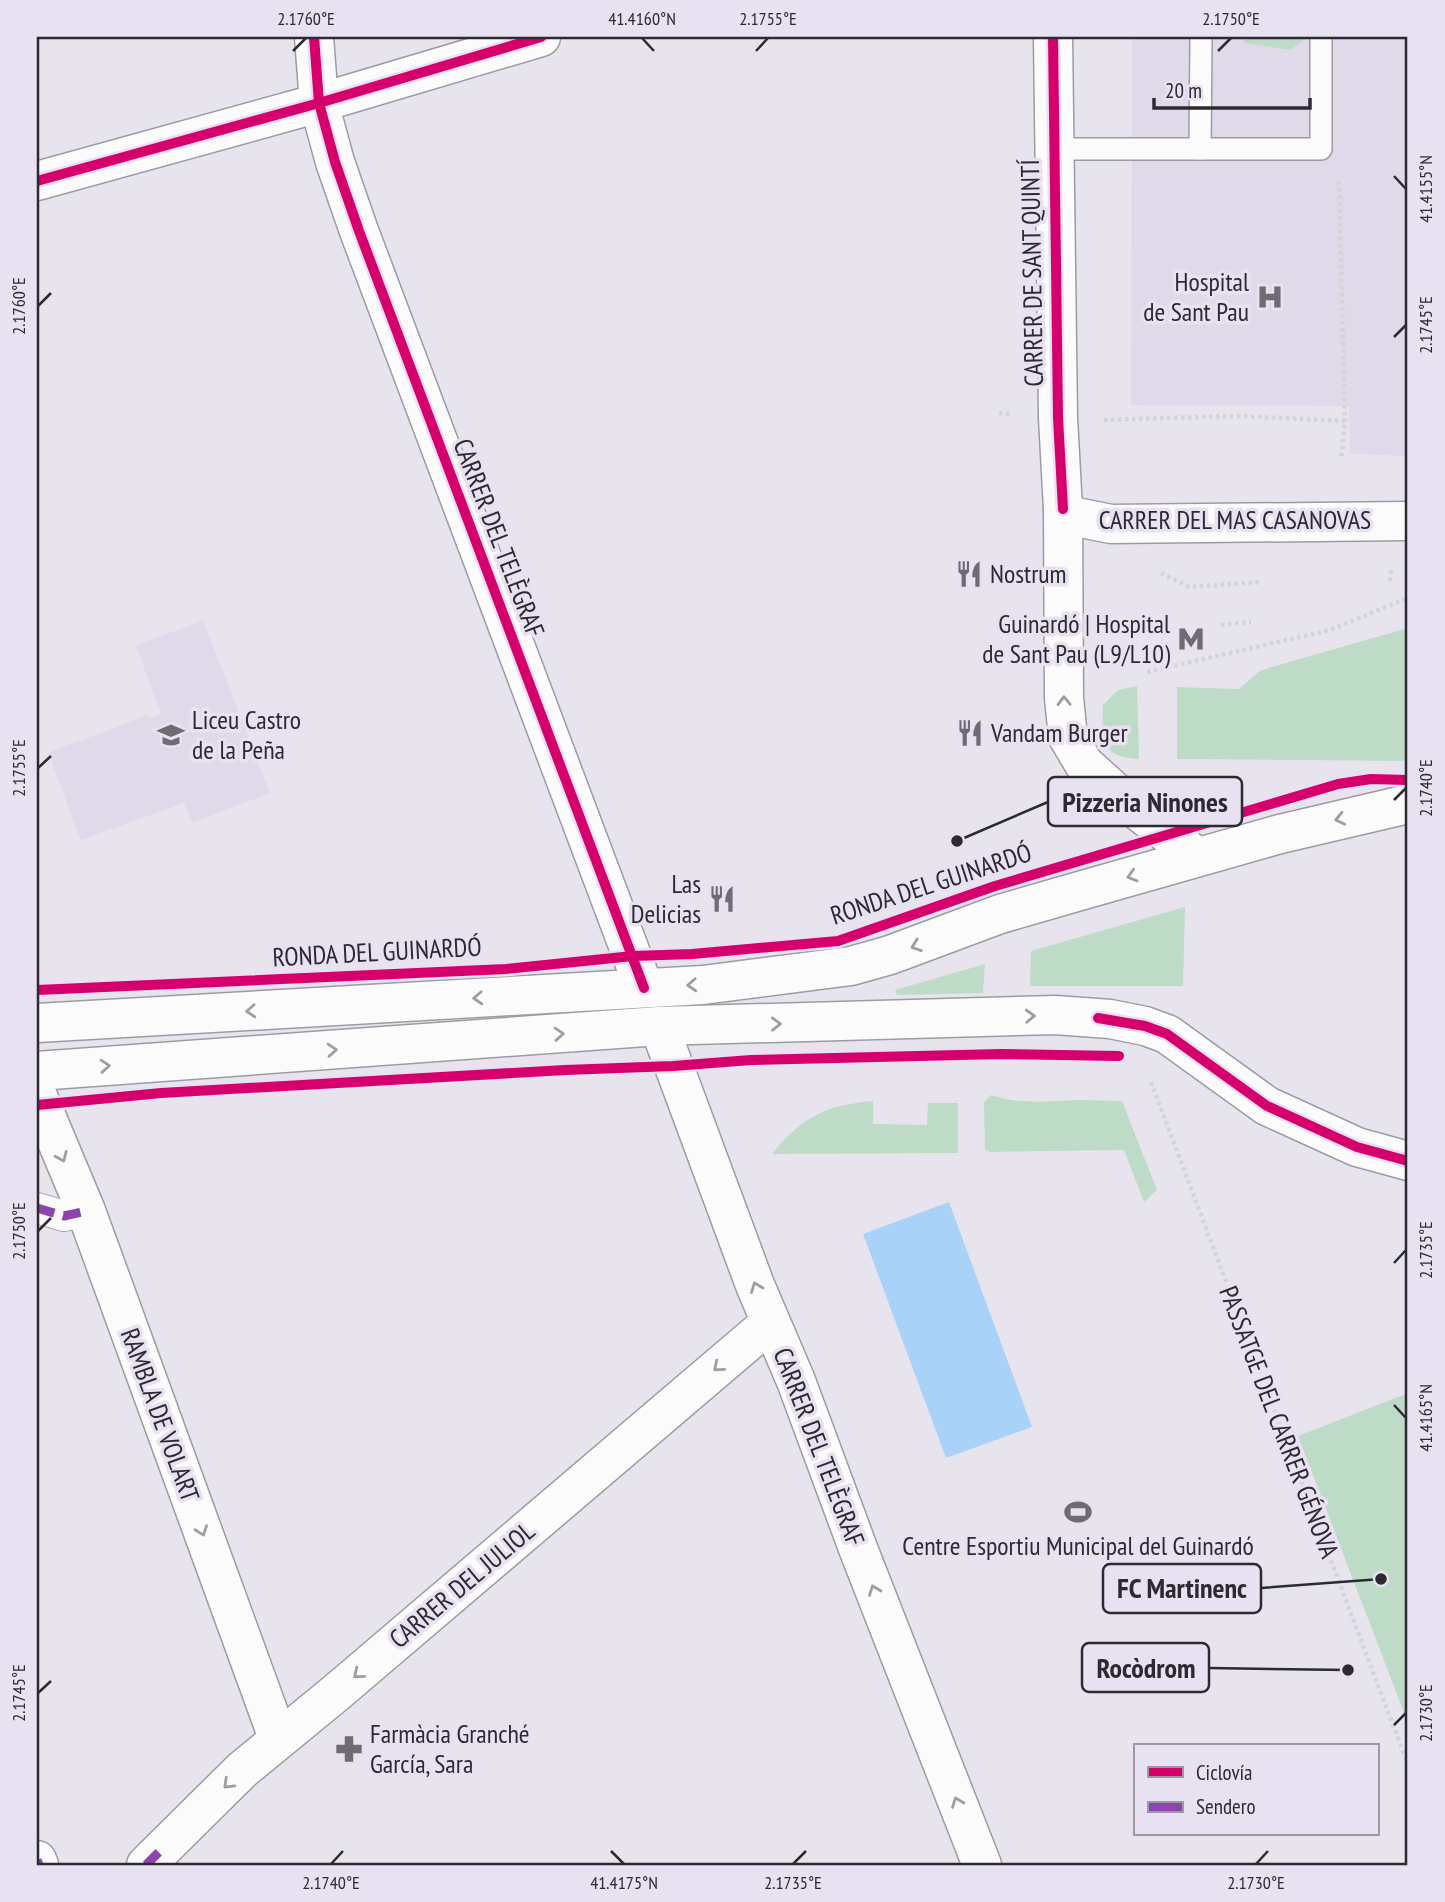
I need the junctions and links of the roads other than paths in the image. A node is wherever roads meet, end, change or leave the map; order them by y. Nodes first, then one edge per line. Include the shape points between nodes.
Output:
1 (314, 37) edge
2 (541, 37) edge
3 (1053, 37) edge
4 (1201, 37) edge
5 (1321, 37) edge
6 (319, 103) junction
7 (1053, 149) junction
8 (1200, 149) junction
9 (37, 181) edge
10 (1063, 509) junction
11 (1408, 521) edge
12 (1408, 804) edge
13 (1197, 857) junction
14 (644, 988) junction
15 (37, 1023) edge
16 (659, 1026) junction
17 (37, 1072) edge
18 (37, 1094) edge
19 (1408, 1161) edge
20 (37, 1208) edge
21 (86, 1211) junction
22 (770, 1323) junction
23 (278, 1738) junction
24 (37, 1860) edge
25 (154, 1861) edge
26 (39, 1865) edge
27 (982, 1865) edge

1 - 6 street, CARRER DEL TELÈGRAF
2 - 6 street
3 - 7 street, CARRER DE SANT QUINTÍ
4 - 8 lane
5 - 8 lane via 1321,149
6 - 9 street
6 - 14 street, CARRER DEL TELÈGRAF via 359,231
7 - 8 lane
7 - 10 street, CARRER DE SANT QUINTÍ
10 - 11 street, CARRER DEL MAS CASANOVAS via 1076,517 1111,524
13 -> 10 street, CARRER DE SANT QUINTÍ via 1084,764 1068,737
12 -> 13 street, RONDA DEL GUINARDÓ
13 -> 14 street, RONDA DEL GUINARDÓ via 1000,914 851,966
14 -> 15 street, RONDA DEL GUINARDÓ
14 - 16 street, CARRER DEL TELÈGRAF
17 -> 16 street
16 -> 19 street via 1055,1015 1110,1019 1167,1034 1267,1106 1357,1147
22 -> 16 street, CARRER DEL TELÈGRAF
18 -> 21 street, RAMBLA DE VOLART
20 - 21 street via 64,1216
21 -> 23 street, RAMBLA DE VOLART
22 -> 23 street, CARRER DEL JULIOL
27 -> 22 street, CARRER DEL TELÈGRAF
23 -> 25 street, CARRER DEL JULIOL
24 - 26 street

